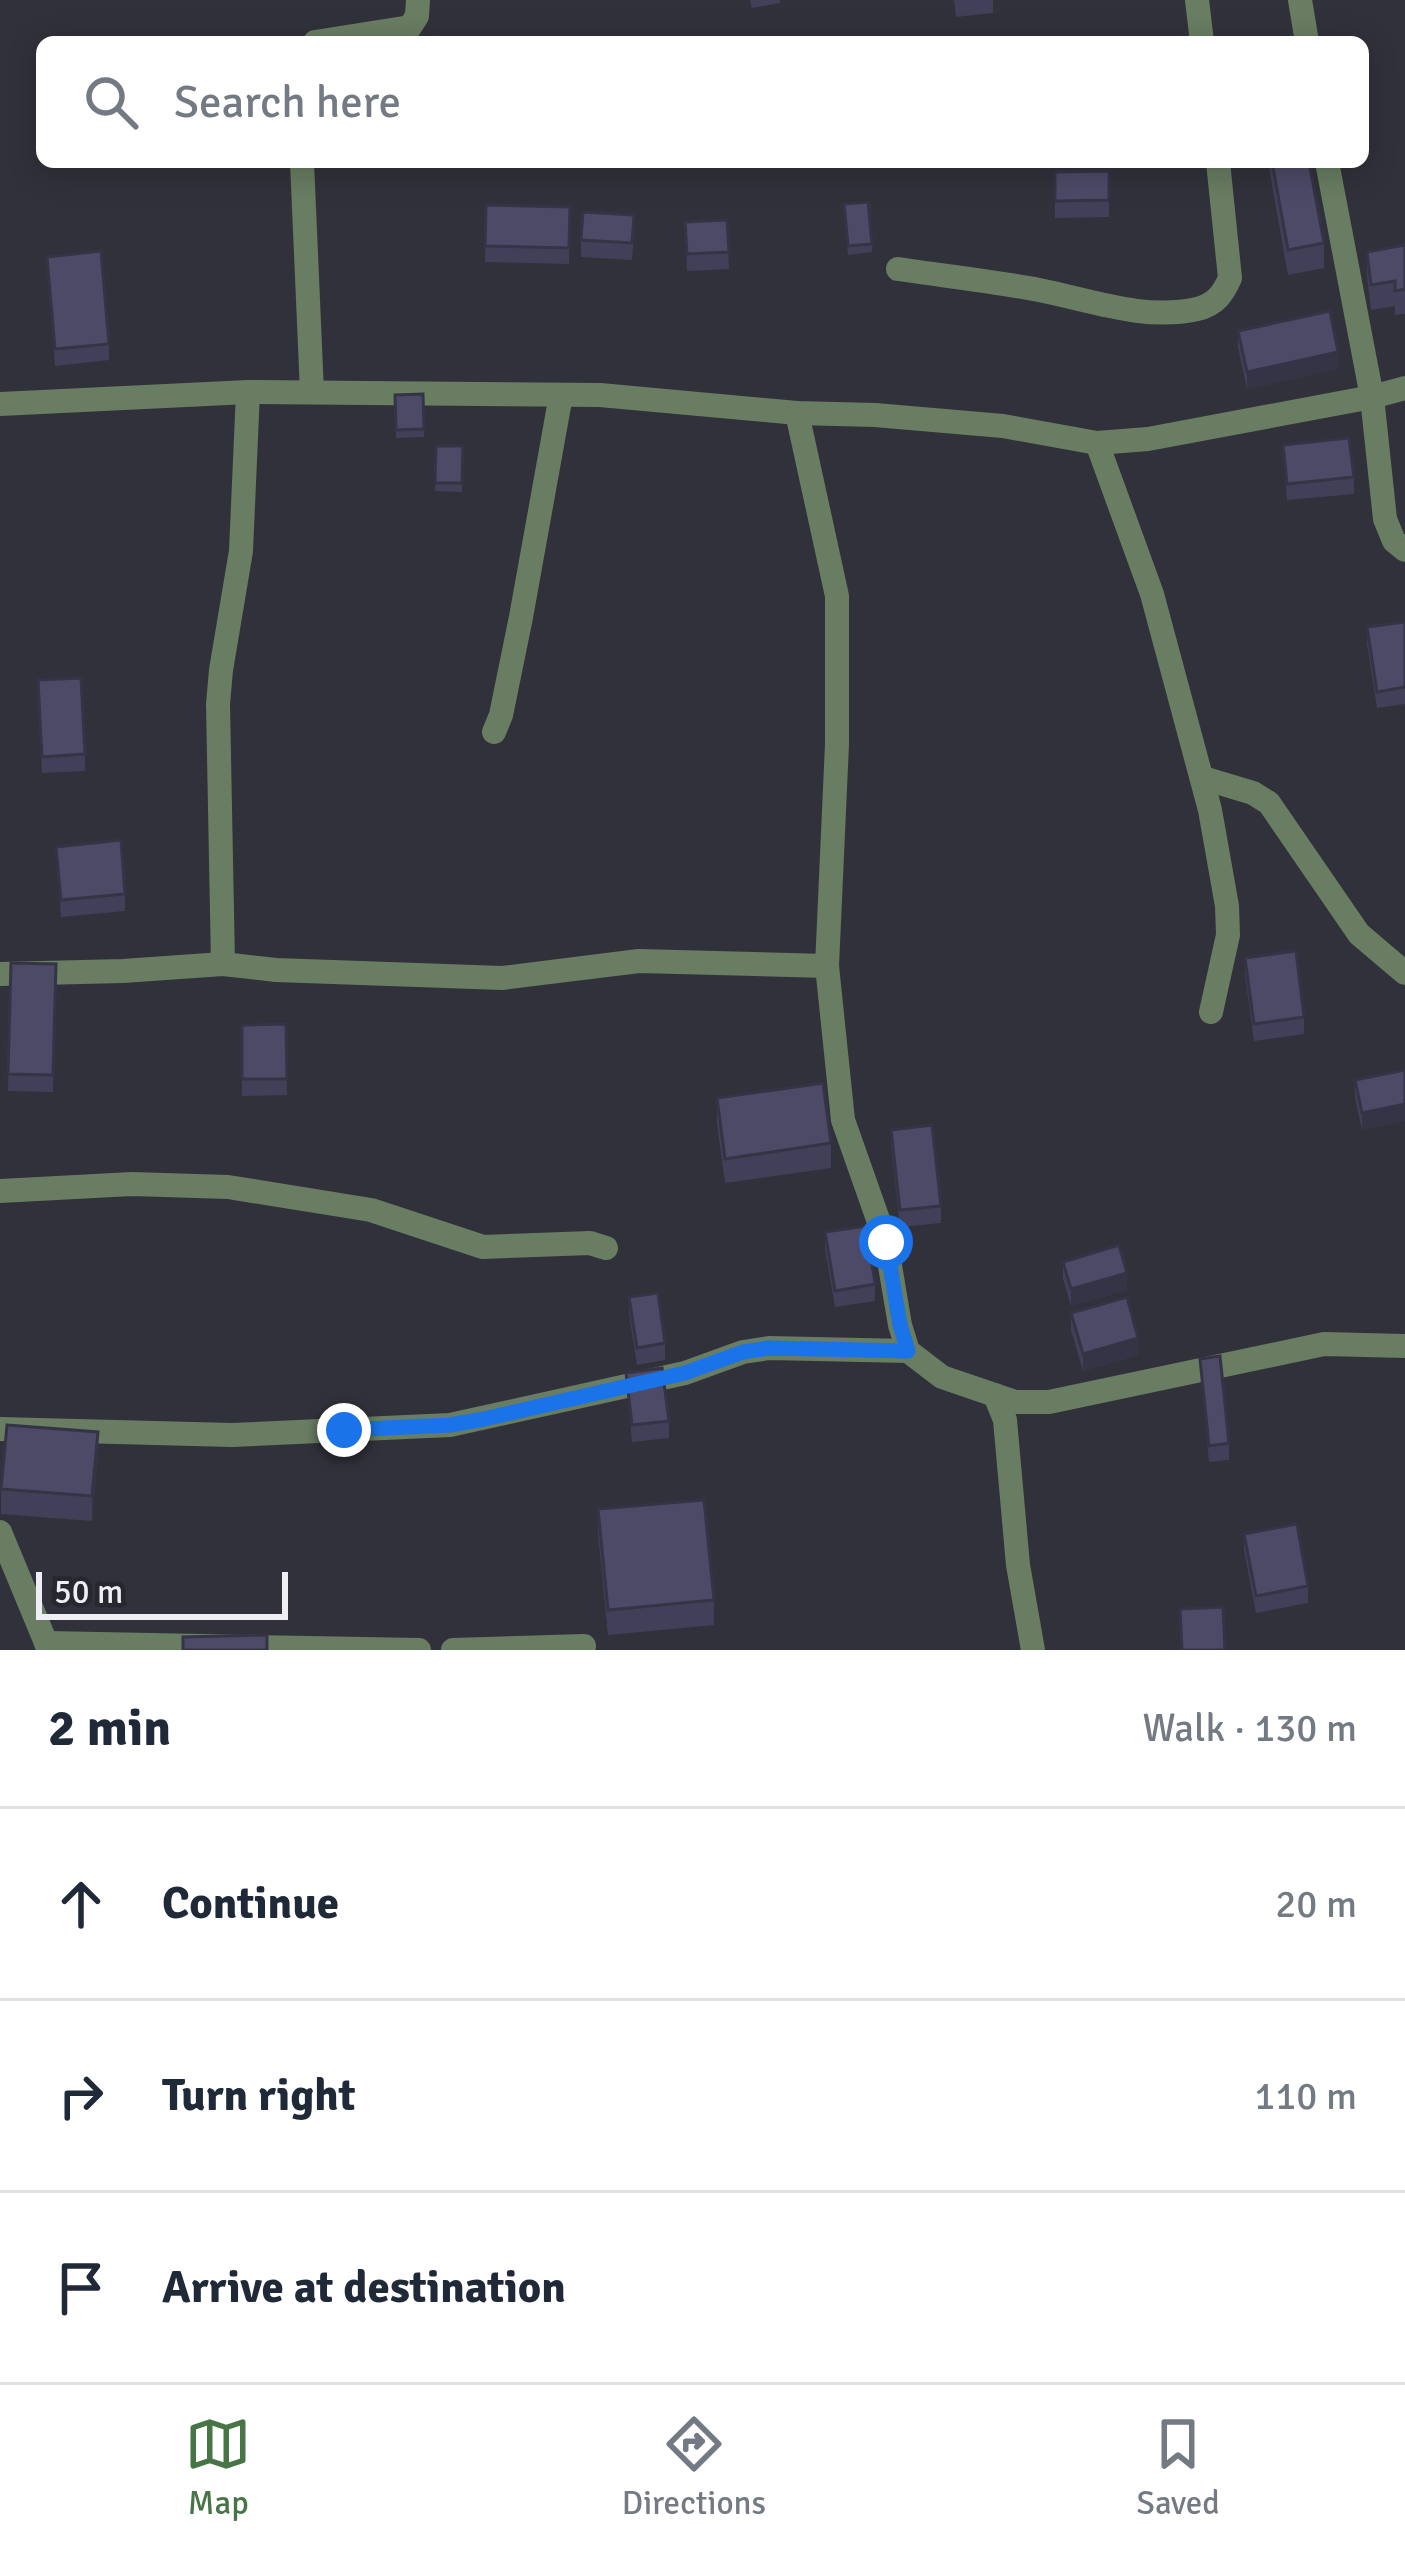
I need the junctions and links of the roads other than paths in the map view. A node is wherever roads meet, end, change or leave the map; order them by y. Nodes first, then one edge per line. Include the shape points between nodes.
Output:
1 (418, 0) edge
2 (1197, 0) edge
3 (1300, 0) edge
4 (353, 36) edge
5 (1201, 36) edge
6 (1306, 36) edge
7 (302, 168) edge
8 (1218, 168) edge
9 (1328, 168) edge
10 (898, 269) dead end
11 (1405, 388) edge
12 (248, 392) junction
13 (312, 392) junction
14 (561, 395) junction
15 (1372, 397) junction
16 (0, 404) edge
17 (797, 413) junction
18 (1097, 442) junction
19 (1405, 550) edge
20 (494, 732) dead end
21 (1203, 778) junction
22 (223, 964) junction
23 (827, 966) junction
24 (1405, 973) edge
25 (0, 974) edge
26 (1211, 1012) dead end
27 (0, 1191) edge
28 (606, 1248) dead end
29 (1405, 1346) edge
30 (908, 1351) junction
31 (995, 1395) junction
32 (0, 1429) edge
33 (2, 1544) edge
34 (47, 1646) edge
35 (584, 1646) dead end
36 (419, 1650) edge
37 (453, 1650) edge
38 (1033, 1650) edge

1 - 4 street via 410,27
2 - 5 street
3 - 6 street
7 - 13 street
8 - 10 street via 1230,278 1223,294 1195,310 1134,311
9 - 15 street
11 - 15 street
12 - 13 street
12 - 16 street
12 - 22 street via 241,551 218,704
13 - 14 street
14 - 17 street
14 - 20 street
15 - 18 street
15 - 19 street via 1385,518
17 - 18 street via 1003,426
17 - 23 street via 837,596
18 - 21 street via 1152,594
21 - 24 street via 1269,802 1359,934
21 - 26 street via 1228,935
22 - 23 street via 502,978 654,961
22 - 25 street
23 - 30 street via 842,1120 886,1242
27 - 28 street via 228,1187 371,1210 483,1247
29 - 31 street via 1324,1344 1049,1402
30 - 31 street via 942,1377
30 - 32 street via 743,1352 685,1373 450,1425 232,1435
31 - 38 street via 1005,1420
33 - 34 street
34 - 36 street
35 - 37 street

